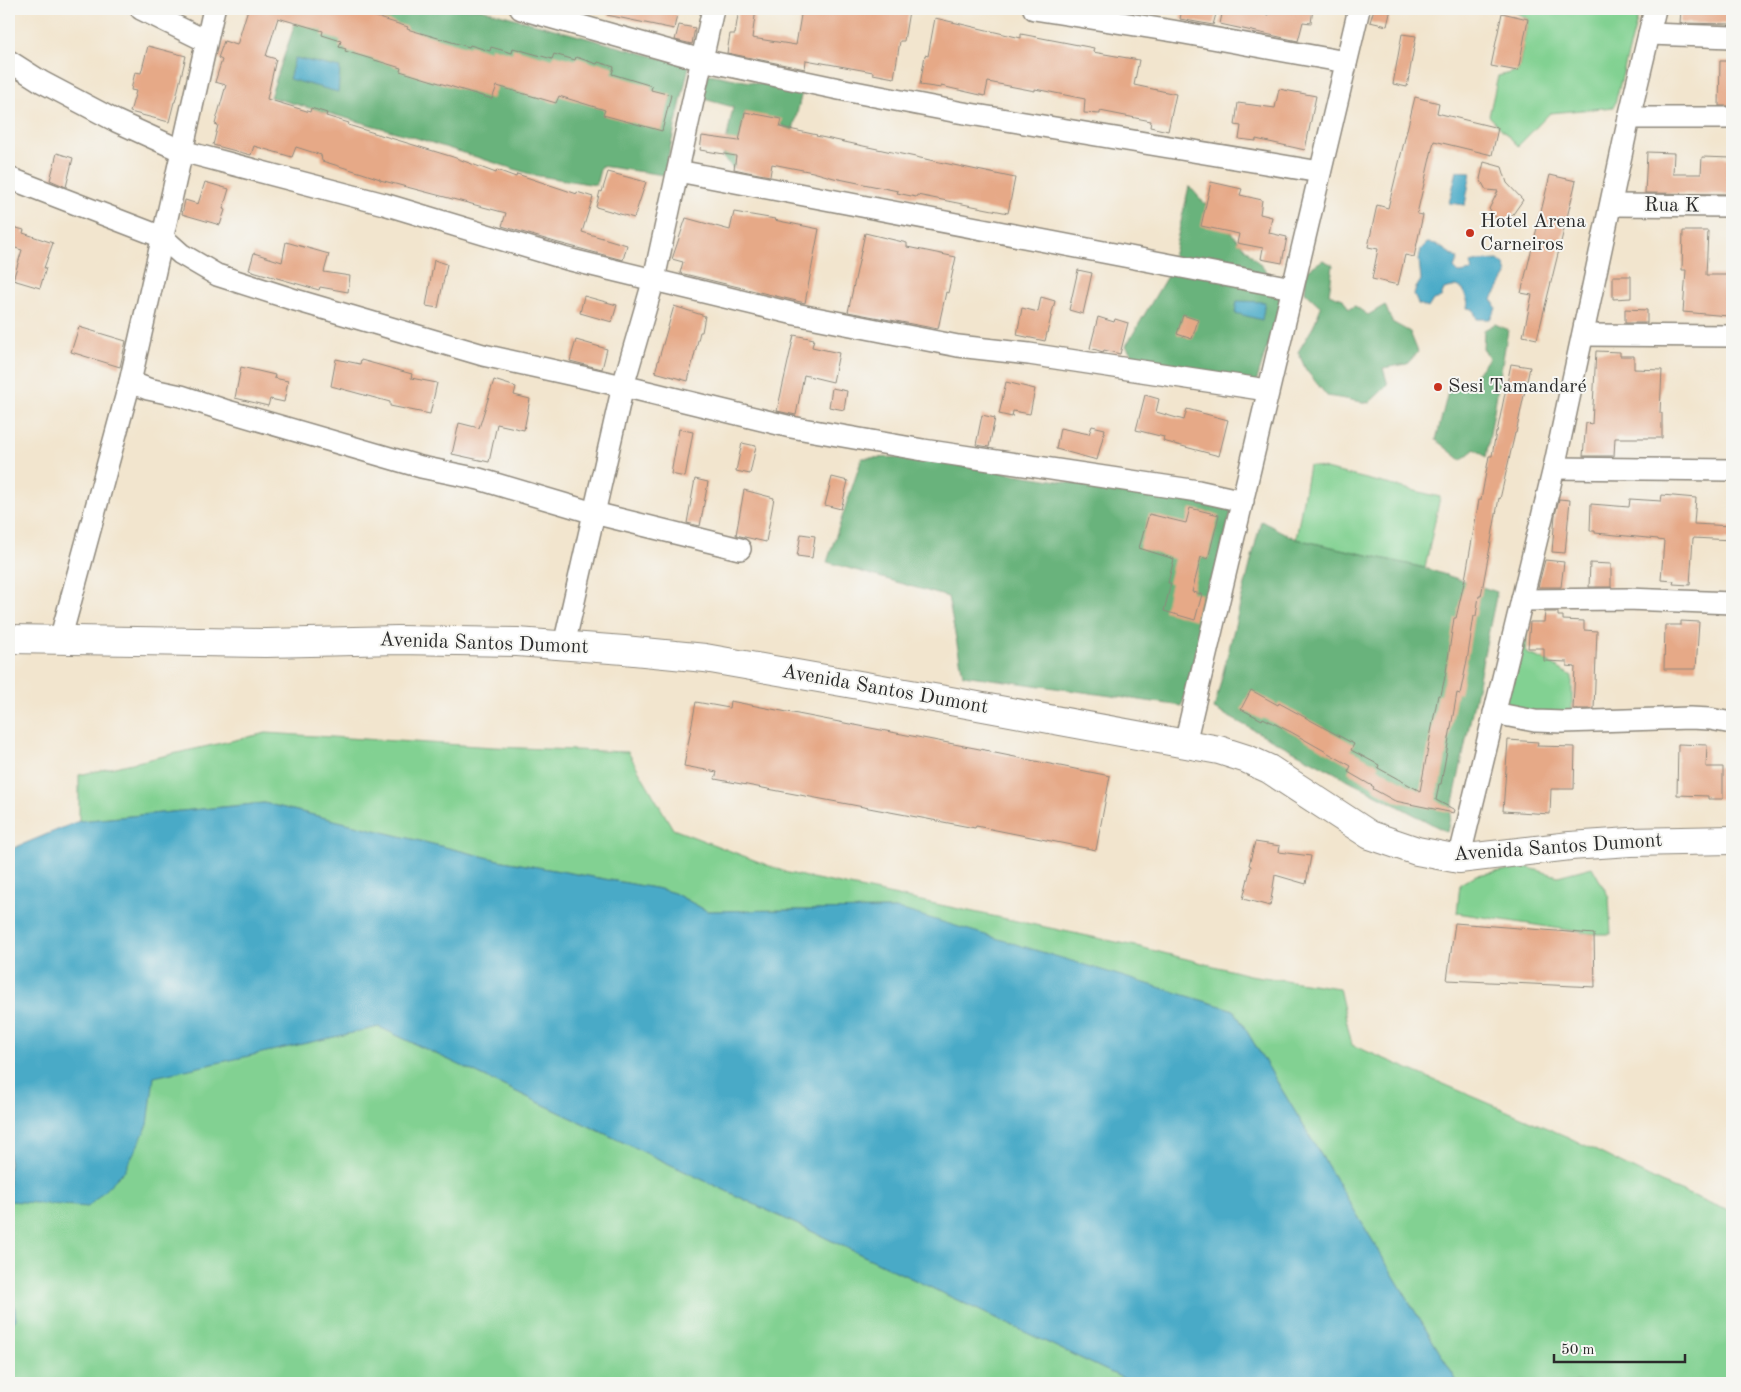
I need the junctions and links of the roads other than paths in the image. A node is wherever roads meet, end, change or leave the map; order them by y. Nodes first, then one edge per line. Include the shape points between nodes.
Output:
1 (141, 9) edge
2 (214, 9) edge
3 (521, 9) edge
4 (713, 9) edge
5 (1034, 9) edge
6 (1358, 9) edge
7 (1655, 9) edge
8 (1649, 34) junction
9 (1732, 38) edge
10 (206, 41) junction
11 (702, 60) junction
12 (9, 61) edge
13 (1346, 62) junction
14 (1629, 118) junction
15 (1732, 118) edge
16 (182, 151) junction
17 (678, 171) junction
18 (1320, 172) junction
19 (9, 178) edge
20 (1611, 205) junction
21 (1732, 206) edge
22 (162, 237) junction
23 (654, 280) junction
24 (1292, 288) junction
25 (1583, 335) junction
26 (1732, 336) edge
27 (130, 382) junction
28 (623, 386) junction
29 (1267, 390) junction
30 (1554, 468) junction
31 (1732, 470) edge
32 (1243, 501) junction
33 (594, 512) junction
34 (740, 549) dead end
35 (1522, 600) junction
36 (1732, 603) edge
37 (9, 639) edge
38 (60, 640) junction
39 (564, 645) junction
40 (1494, 713) junction
41 (1732, 723) edge
42 (1185, 743) junction
43 (1732, 840) edge
44 (1459, 859) junction

1 - 10 street
2 - 10 street
3 - 11 street
4 - 11 street
5 - 13 street
6 - 13 street
7 - 8 street
8 - 9 street
8 - 14 street
10 - 16 street
11 - 17 street
11 - 18 street via 958,112
12 - 16 street via 116,121
13 - 18 street
14 - 15 street
14 - 20 street
16 - 22 street
16 - 23 street via 384,204 567,259
17 - 23 street
17 - 24 street
18 - 24 street
19 - 22 street
20 - 21 street, Rua K
20 - 25 street
22 - 27 street
22 - 28 street via 180,254 217,275 483,355
23 - 28 street
23 - 29 street via 795,314 958,346
24 - 29 street
25 - 26 street
25 - 30 street
27 - 33 street via 420,467 479,479
27 - 38 street
28 - 32 street via 801,429
28 - 33 street
29 - 32 street
30 - 31 street
30 - 35 street
32 - 42 street
33 - 34 street
33 - 39 street
35 - 36 street
35 - 40 street
37 - 38 main road, Avenida Santos Dumont
38 - 39 main road, Avenida Santos Dumont via 266,643 398,640
39 - 42 main road, Avenida Santos Dumont via 705,658
40 - 41 street via 1535,721 1690,718
40 - 44 street
42 - 44 main road, Avenida Santos Dumont via 1219,750 1269,769 1370,835 1417,851
43 - 44 main road, Avenida Santos Dumont via 1570,846

